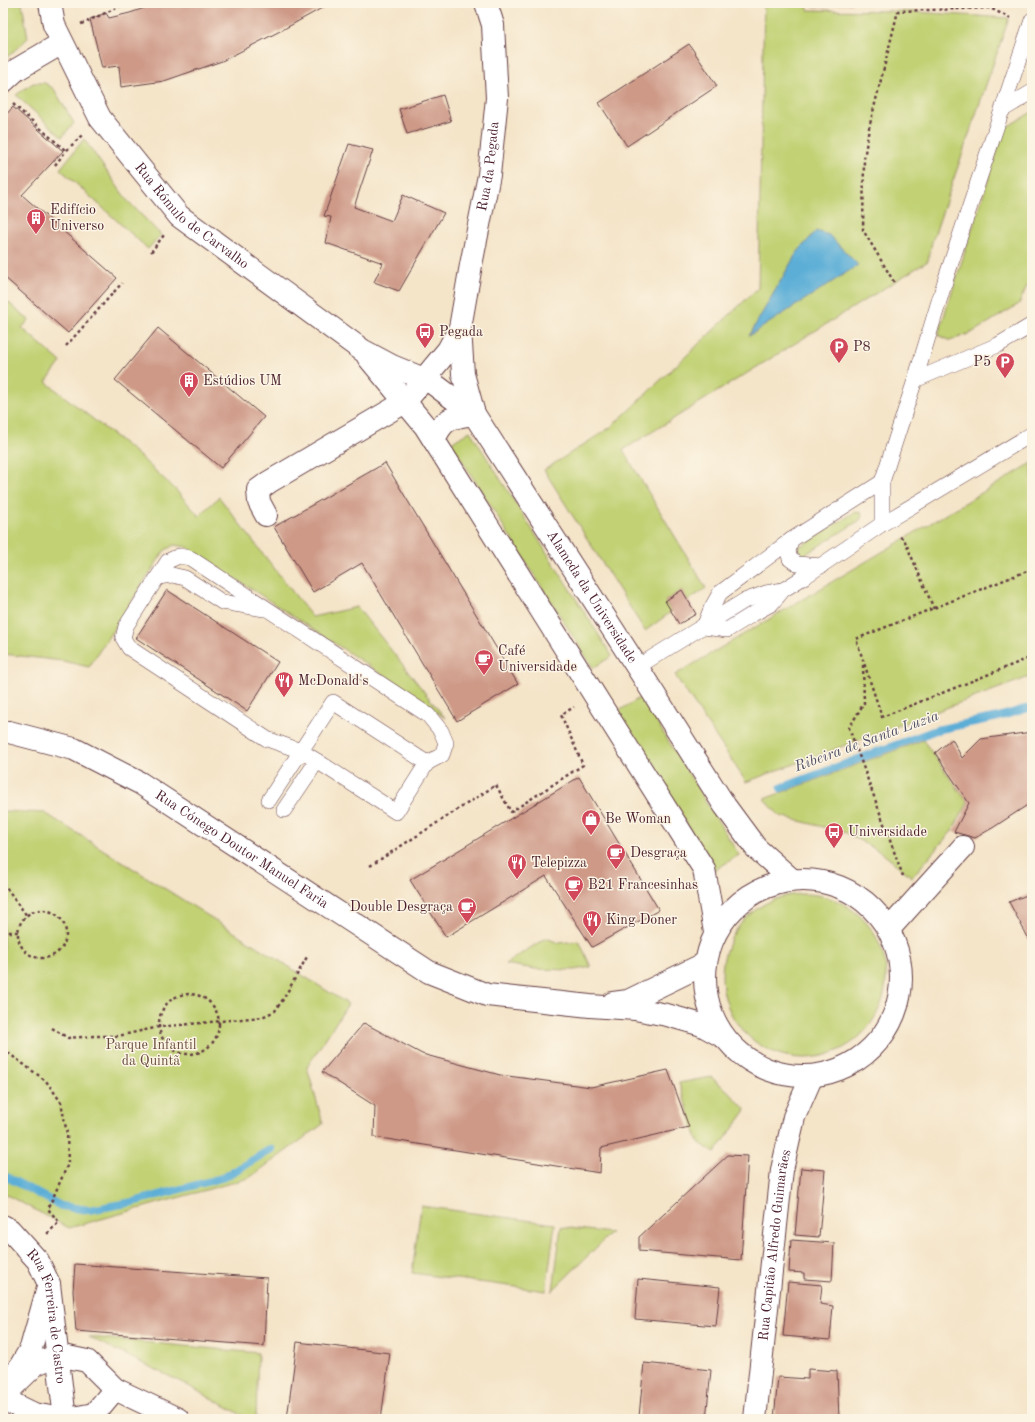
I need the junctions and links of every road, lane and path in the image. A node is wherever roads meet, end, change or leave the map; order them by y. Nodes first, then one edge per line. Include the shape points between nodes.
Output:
1 (50, 3) edge
2 (127, 3) edge
3 (486, 3) edge
4 (1031, 24) edge
5 (60, 38) junction
6 (6, 91) edge
7 (1032, 92) edge
8 (1002, 110) junction
9 (100, 118) junction
10 (66, 151) junction
11 (55, 165) dead end
12 (894, 282) dead end
13 (122, 283) dead end
14 (1032, 325) edge
15 (460, 328) junction
16 (66, 346) dead end
17 (362, 350) junction
18 (430, 371) junction
19 (915, 380) junction
20 (405, 402) junction
21 (474, 414) junction
22 (1032, 434) edge
23 (434, 440) junction
24 (882, 482) junction
25 (266, 515) dead end
26 (882, 524) junction
27 (904, 539) dead end
28 (791, 540) junction
29 (821, 566) junction
30 (1032, 569) edge
31 (158, 577) junction
32 (934, 609) junction
33 (269, 610) junction
34 (704, 627) junction
35 (1032, 657) edge
36 (863, 661) junction
37 (637, 667) junction
38 (595, 695) junction
39 (3, 732) edge
40 (301, 751) junction
41 (317, 761) junction
42 (427, 763) junction
43 (269, 800) dead end
44 (284, 810) dead end
45 (963, 847) dead end
46 (370, 866) dead end
47 (791, 880) junction
48 (3, 883) edge
49 (913, 902) junction
50 (27, 916) junction
51 (890, 928) junction
52 (19, 932) junction
53 (714, 932) junction
54 (3, 933) edge
55 (308, 954) dead end
56 (704, 964) junction
57 (590, 1006) junction
58 (218, 1022) junction
59 (159, 1027) junction
60 (52, 1028) dead end
61 (722, 1036) junction
62 (3, 1049) edge
63 (812, 1076) junction
64 (5, 1232) edge
65 (47, 1234) dead end
66 (49, 1284) junction
67 (58, 1355) junction
68 (115, 1389) junction
69 (3, 1398) edge
70 (27, 1419) edge
71 (65, 1419) edge
72 (178, 1419) edge
73 (755, 1419) edge

1 - 5 street, Rua Rómulo de Carvalho via 54,25
2 - 5 path
3 - 15 street, Rua da Pegada via 493,24 497,98 489,175
4 - 8 lane
4 - 12 path via 990,8 898,10 869,128 864,159 863,230
5 - 6 street via 16,70
5 - 9 street, Rua Rómulo de Carvalho
6 - 10 path
7 - 8 lane
8 - 19 lane
9 - 10 path
9 - 17 street, Rua Rómulo de Carvalho via 179,216
10 - 11 path
13 - 16 path
14 - 19 lane via 998,345
15 - 18 street via 448,350
15 - 21 street via 463,374
17 - 18 street, Alameda da Universidade via 392,366
17 - 20 street
18 - 20 street
18 - 21 street, Alameda da Universidade via 431,382
19 - 24 lane
20 - 23 street
20 - 25 street via 258,490 259,502
21 - 23 street via 451,418 440,428
21 - 37 street, Alameda da Universidade
22 - 26 lane
23 - 38 street
24 - 26 lane
24 - 28 lane
26 - 29 lane
27 - 32 path
28 - 29 lane via 788,550 790,558 797,564
28 - 34 lane via 720,594
29 - 34 lane via 783,590 744,601
30 - 32 path
31 - 33 lane via 172,575 185,578 222,602
31 - 33 lane via 168,561 179,556 190,558
31 - 40 lane via 126,626 123,638 129,648 267,738
32 - 36 path via 856,639
33 - 42 lane via 428,715 441,730 446,744 442,755
34 - 37 lane
35 - 36 path via 882,717
36 - 49 path via 864,703 849,728
37 - 47 street, Alameda da Universidade via 725,806 756,848
38 - 46 path via 561,715 583,765 511,812 496,785
38 - 53 street via 704,869
39 - 57 street, Rua Cónego Doutor Manuel Faria via 74,748 140,783 429,972 487,995
40 - 41 lane
40 - 42 lane via 333,702
40 - 43 lane
41 - 42 lane via 396,812
41 - 44 lane
45 - 49 street
47 - 51 street via 820,881 844,888 866,901
47 - 53 street via 761,888 734,906
48 - 50 path
49 - 51 street
50 - 52 path
50 - 52 path via 40,910 56,914 65,927 64,943 54,955 46,958 37,957 25,950 20,943
51 - 63 street via 901,959 902,992 891,1024 871,1050 844,1068
52 - 54 path
53 - 56 street
55 - 58 path via 275,1011 262,1017
56 - 57 street, Rua Cónego Doutor Manuel Faria via 628,1001
56 - 61 street via 706,1000
57 - 61 street, Rua Cónego Doutor Manuel Faria via 667,1014 702,1024
58 - 59 path
58 - 59 path via 217,1035 212,1044 204,1050 185,1054 175,1051 168,1045
58 - 59 path via 214,1007 207,999 188,994 178,996 163,1008
59 - 60 path via 118,1036 68,1038
61 - 63 street via 742,1056 768,1071
62 - 65 path via 46,1081 61,1102 67,1134 68,1164 48,1209 59,1222
63 - 73 street, Rua Capitão Alfredo Guimarães via 794,1117 782,1170
64 - 66 street, Rua Ferreira de Castro via 38,1261
66 - 67 street, Rua Ferreira de Castro
66 - 69 street via 31,1348
67 - 68 street via 87,1361
67 - 69 street via 36,1364
67 - 71 street, Rua Ferreira de Castro
68 - 71 street via 94,1414
68 - 72 street
69 - 70 street
69 - 71 street via 34,1414

